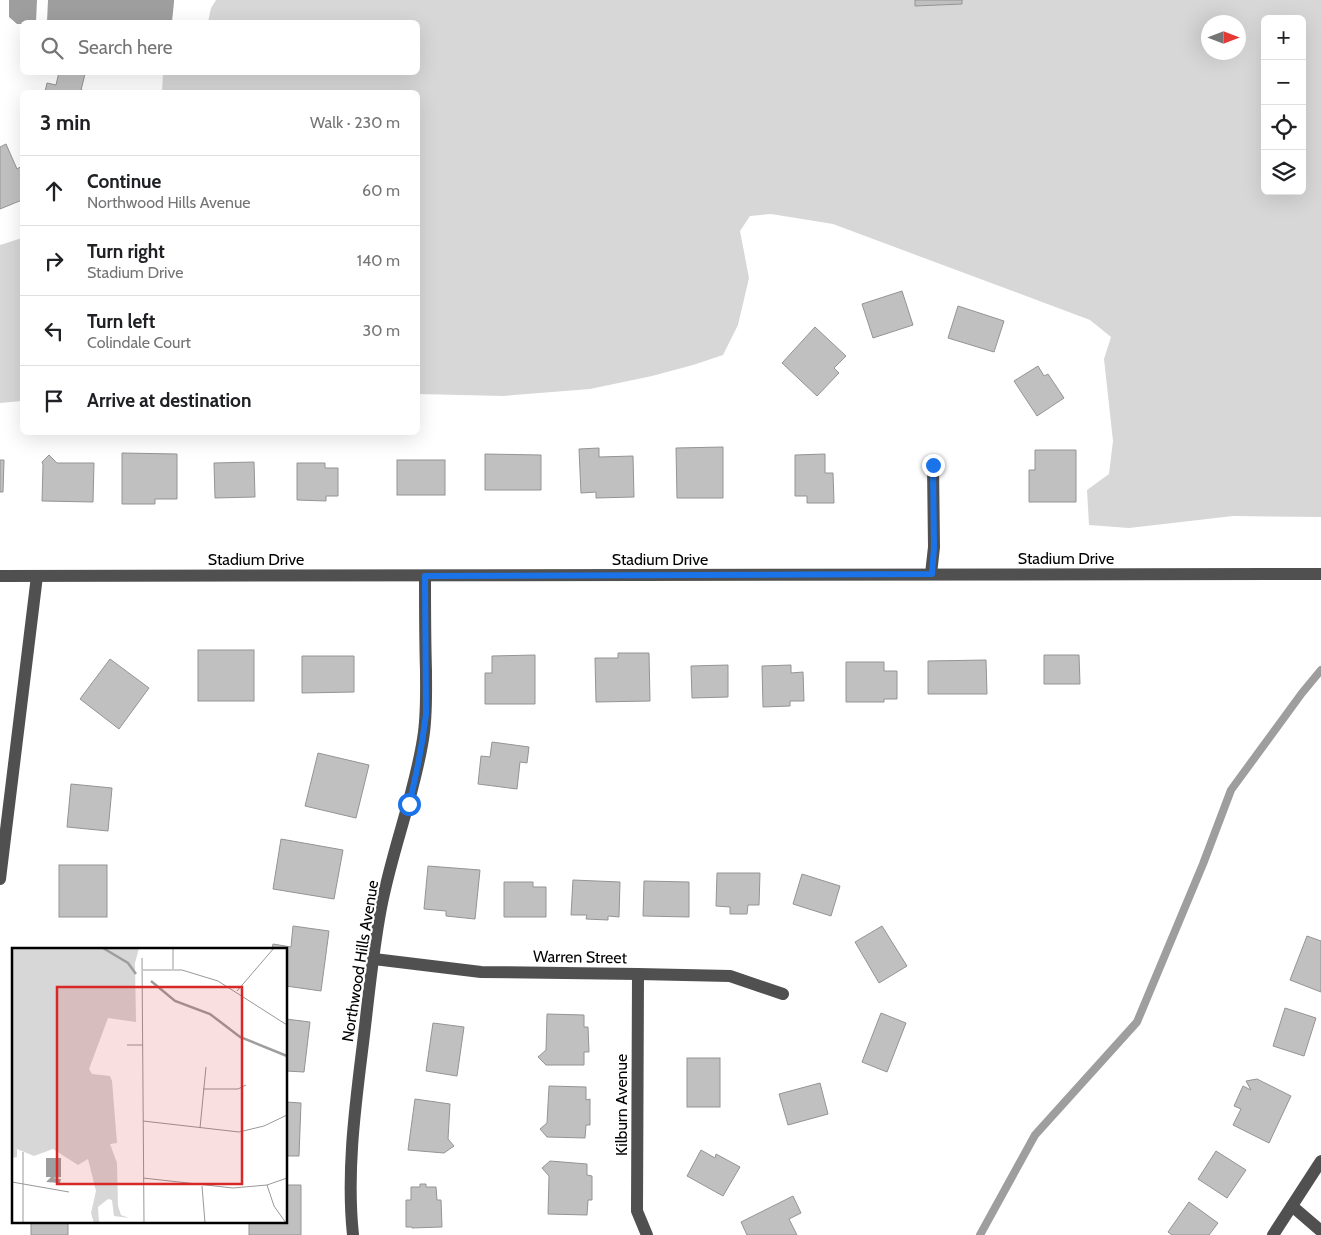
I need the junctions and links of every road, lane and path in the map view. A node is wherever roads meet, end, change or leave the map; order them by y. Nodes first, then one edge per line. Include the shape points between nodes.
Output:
1 (933, 465) dead end
2 (932, 574) junction
3 (1321, 574) edge
4 (0, 576) edge
5 (37, 576) junction
6 (425, 576) junction
7 (0, 879) edge
8 (374, 959) junction
9 (638, 974) junction
10 (783, 994) dead end
11 (1321, 1161) edge
12 (1292, 1206) junction
13 (1321, 1231) edge
14 (353, 1235) edge
15 (647, 1235) edge
16 (1273, 1235) edge

1 - 2 street
2 - 3 street, Stadium Drive
2 - 6 street, Stadium Drive
4 - 5 street, Stadium Drive
5 - 6 street, Stadium Drive
5 - 7 street
6 - 8 street, Northwood Hills Avenue via 426,714 423,737 417,773 382,907
8 - 9 street, Warren Street via 481,972
8 - 14 street, Northwood Hills Avenue via 353,1136
9 - 10 street, Warren Street via 730,976
9 - 15 street, Kilburn Avenue via 637,1211
11 - 12 street
12 - 13 street
12 - 16 street

